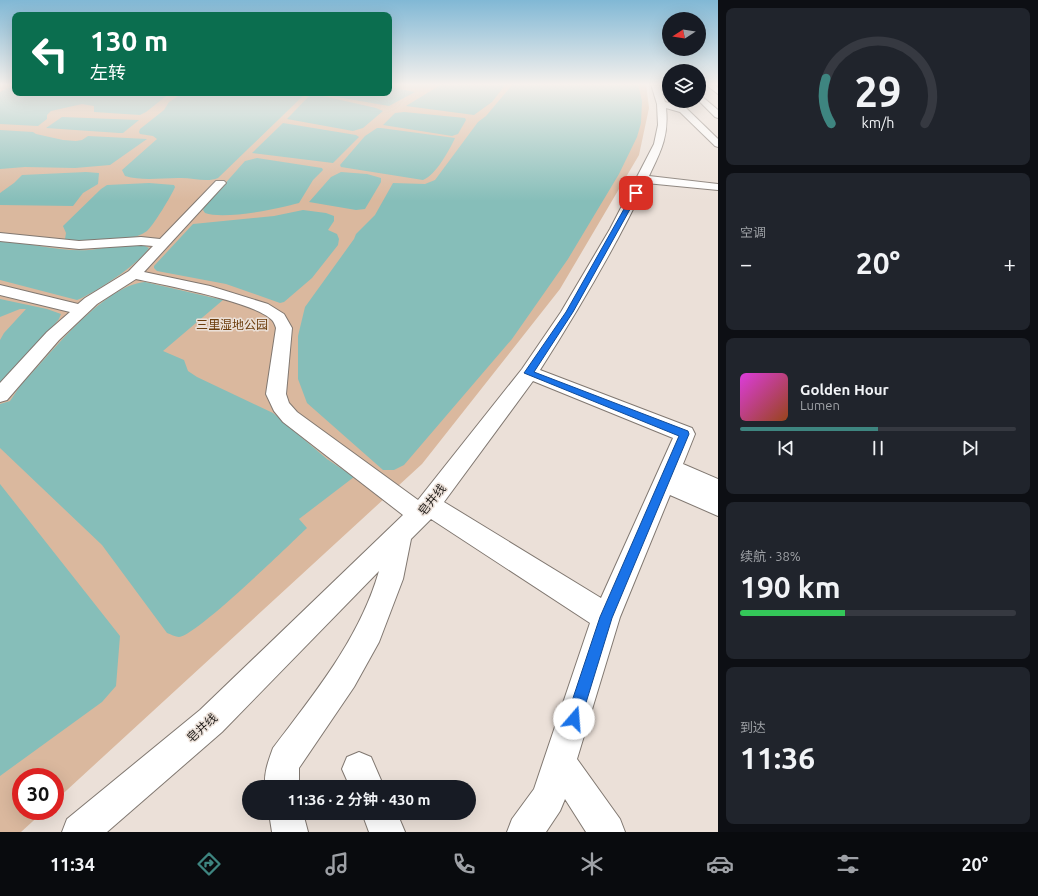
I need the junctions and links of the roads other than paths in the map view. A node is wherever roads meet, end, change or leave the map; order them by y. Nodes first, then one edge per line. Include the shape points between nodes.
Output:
1 (663, 123) edge
2 (696, 123) edge
3 (718, 144) edge
4 (643, 179) junction
5 (220, 183) dead end
6 (718, 187) edge
7 (0, 237) edge
8 (160, 246) junction
9 (134, 274) junction
10 (0, 290) edge
11 (81, 310) junction
12 (529, 373) junction
13 (0, 395) edge
14 (667, 475) junction
15 (718, 489) edge
16 (718, 506) edge
17 (424, 510) junction
18 (400, 534) junction
19 (606, 617) junction
20 (560, 762) junction
21 (282, 780) edge
22 (287, 820) edge
23 (382, 820) edge
24 (80, 832) edge
25 (290, 832) edge
26 (388, 832) edge
27 (525, 832) edge
28 (607, 832) edge

1 - 4 street, 皂井线 via 659,144
2 - 3 street
4 - 6 street
4 - 12 street, 皂井线 via 569,312
5 - 8 street
7 - 8 street via 95,246 150,241
8 - 9 street
9 - 11 street
9 - 17 street via 228,296 271,311 278,316 284,328 276,394 281,406 290,417
10 - 11 street
11 - 13 street via 53,336
12 - 14 street via 684,434
12 - 17 street, 皂井线
14 - 15 street
14 - 16 street
14 - 19 street
17 - 18 street, 皂井线
17 - 19 street
18 - 21 street via 388,585 372,625 352,664 285,760
18 - 24 street, 皂井线 via 211,721
19 - 20 street
20 - 27 street via 548,799
20 - 28 street
22 - 25 street
23 - 26 street

